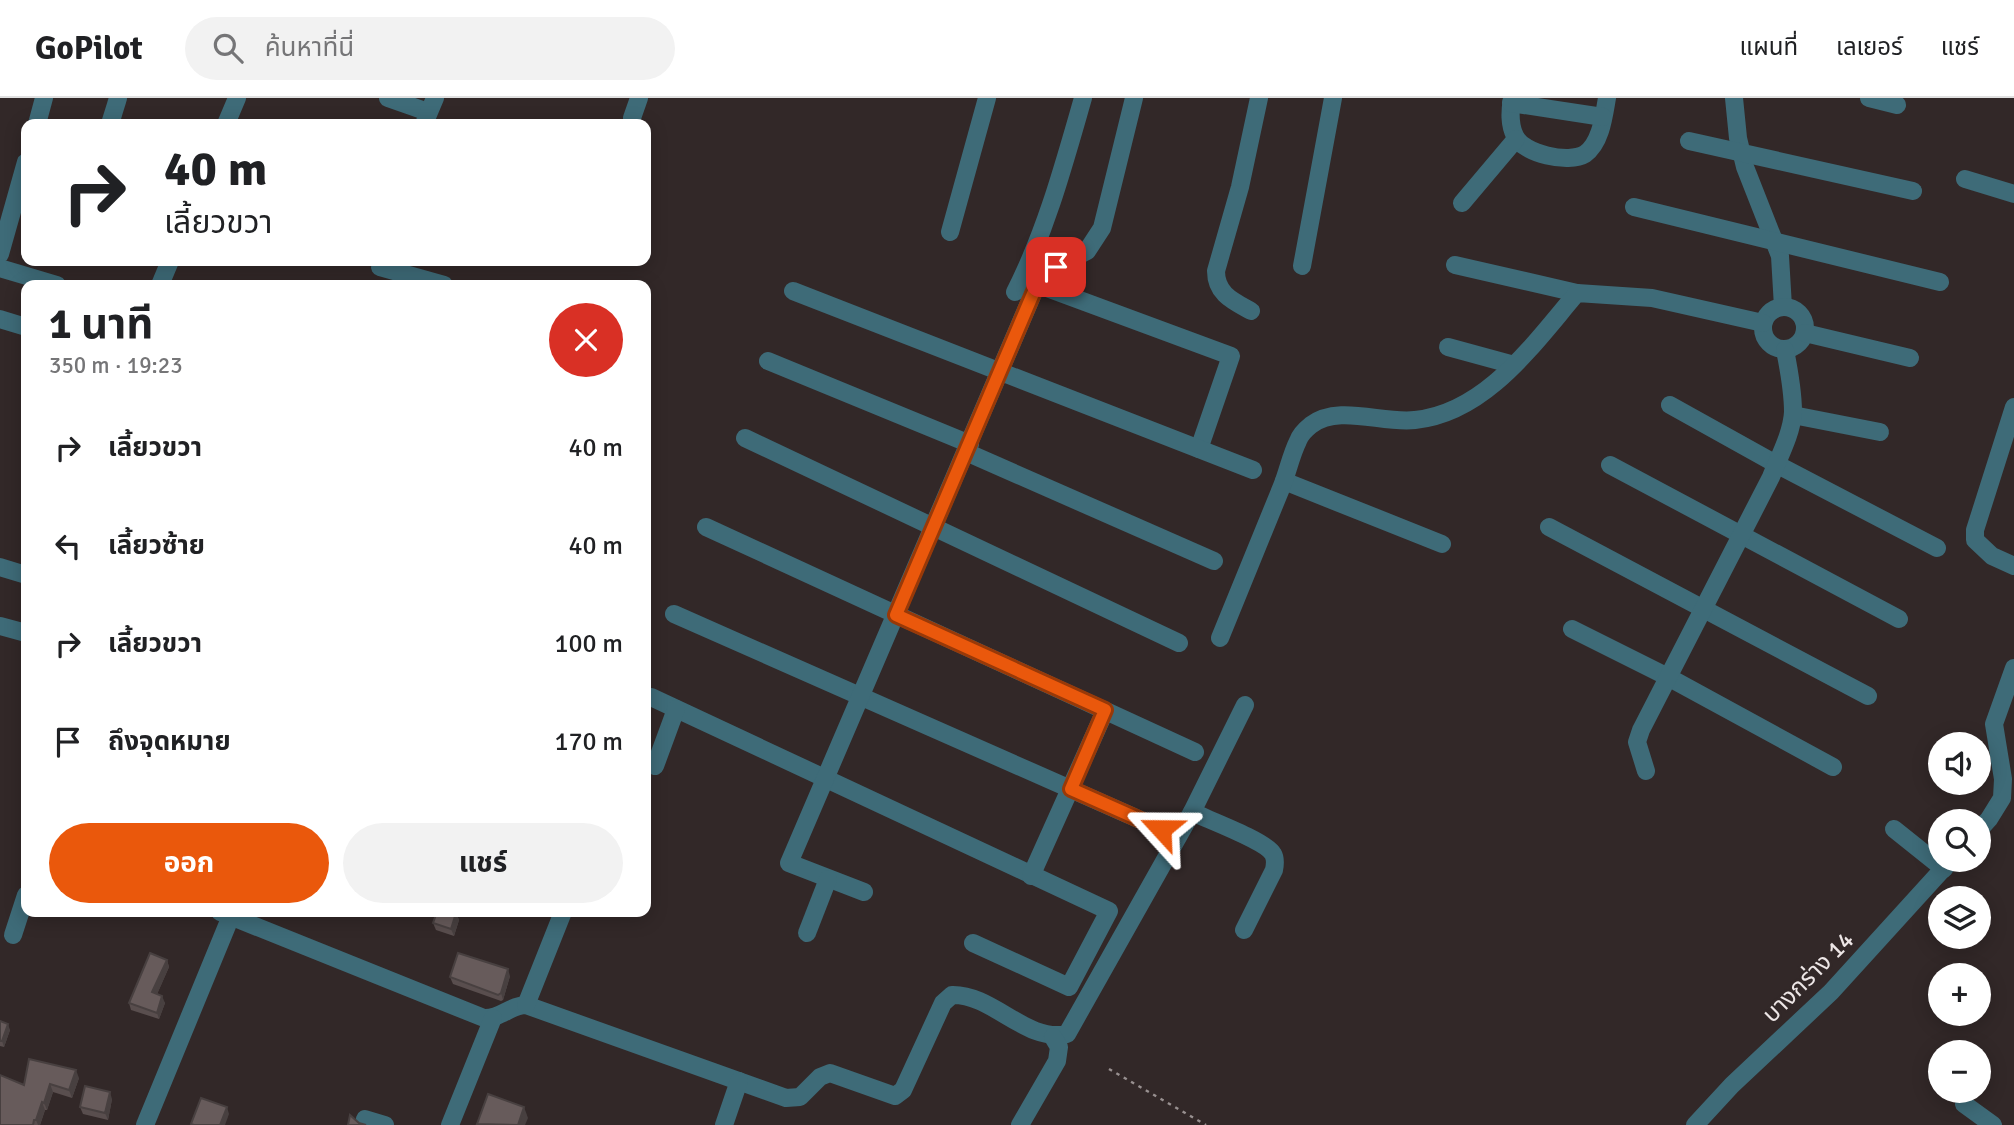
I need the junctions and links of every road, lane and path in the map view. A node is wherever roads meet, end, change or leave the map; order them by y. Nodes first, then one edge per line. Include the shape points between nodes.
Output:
1 (44, 98) edge
2 (118, 98) edge
3 (237, 98) edge
4 (388, 98) edge
5 (639, 98) edge
6 (987, 98) edge
7 (1083, 98) edge
8 (1134, 98) edge
9 (1259, 98) edge
10 (1333, 98) edge
11 (1607, 98) edge
12 (1734, 98) edge
13 (1869, 98) edge
14 (1511, 101) edge
15 (1897, 104) dead end
16 (429, 111) edge
17 (1603, 117) junction
18 (632, 118) dead end
19 (38, 119) edge
20 (112, 119) edge
21 (228, 119) edge
22 (1516, 139) junction
23 (1689, 141) dead end
24 (1741, 152) junction
25 (1965, 179) dead end
26 (21, 181) edge
27 (1913, 191) dead end
28 (2014, 194) edge
29 (1462, 203) dead end
30 (1634, 207) dead end
31 (12, 215) edge
32 (950, 232) dead end
33 (1774, 242) junction
34 (0, 254) edge
35 (1455, 265) dead end
36 (387, 266) edge
37 (1303, 267) dead end
38 (0, 268) edge
39 (40, 280) edge
40 (429, 280) edge
41 (1940, 282) dead end
42 (1039, 285) junction
43 (793, 291) dead end
44 (1015, 292) dead end
45 (1577, 293) junction
46 (1783, 307) junction
47 (1251, 311) dead end
48 (0, 319) edge
49 (1763, 323) junction
50 (21, 325) edge
51 (1805, 333) junction
52 (1448, 347) dead end
53 (1785, 350) junction
54 (1910, 358) dead end
55 (768, 361) dead end
56 (1514, 365) junction
57 (1000, 373) junction
58 (1670, 405) dead end
59 (2014, 407) edge
60 (1793, 415) junction
61 (1880, 432) dead end
62 (745, 438) dead end
63 (968, 448) junction
64 (1199, 450) junction
65 (1776, 464) junction
66 (1609, 465) dead end
67 (1253, 470) dead end
68 (1284, 481) junction
69 (706, 527) dead end
70 (934, 527) junction
71 (1549, 527) dead end
72 (1739, 536) junction
73 (1441, 544) dead end
74 (1937, 548) dead end
75 (1214, 561) dead end
76 (2014, 566) edge
77 (0, 567) edge
78 (21, 573) edge
79 (1703, 607) junction
80 (674, 614) dead end
81 (896, 615) junction
82 (1899, 619) dead end
83 (0, 625) edge
84 (1573, 629) dead end
85 (21, 631) edge
86 (1220, 638) dead end
87 (1179, 643) dead end
88 (2014, 668) edge
89 (1668, 677) junction
90 (861, 696) junction
91 (1868, 696) dead end
92 (651, 697) dead end
93 (1245, 705) dead end
94 (676, 709) junction
95 (1105, 710) junction
96 (1195, 752) dead end
97 (655, 766) dead end
98 (1833, 767) dead end
99 (1646, 771) dead end
100 (825, 779) junction
101 (1071, 789) junction
102 (1192, 812) junction
103 (1991, 813) edge
104 (1161, 829) dead end
105 (1895, 829) dead end
106 (1928, 851) edge
107 (1941, 872) edge
108 (1031, 876) junction
109 (828, 878) junction
110 (864, 892) dead end
111 (21, 909) edge
112 (225, 917) edge
113 (233, 917) edge
114 (561, 917) edge
115 (1244, 930) dead end
116 (807, 933) dead end
117 (12, 935) dead end
118 (973, 943) dead end
119 (526, 1005) junction
120 (493, 1018) junction
121 (1053, 1037) junction
122 (1109, 1069) dead end
123 (739, 1082) junction
124 (1964, 1104) dead end
125 (365, 1119) dead end
126 (145, 1125) edge
127 (385, 1125) edge
128 (450, 1125) edge
129 (724, 1125) edge
130 (1020, 1125) edge
131 (1206, 1125) edge
132 (1695, 1125) edge
133 (1993, 1125) edge

1 - 19 street
2 - 20 street
3 - 21 street
4 - 16 street
5 - 18 street
6 - 32 street
7 - 44 street via 1049,211
8 - 42 street via 1102,228 1087,251 1056,267
9 - 47 street via 1216,271 1220,289
10 - 37 street
11 - 17 street
12 - 24 street
13 - 15 street
14 - 17 street
14 - 22 street
17 - 22 street via 1594,144 1577,157 1538,153
22 - 29 street
23 - 24 street
24 - 27 street
24 - 33 street
25 - 28 street
26 - 31 street
30 - 33 street
31 - 34 street
33 - 41 street
33 - 46 street via 1783,272
35 - 45 street
36 - 40 street
38 - 39 street
42 - 57 street
42 - 64 street via 1231,356
43 - 57 street
45 - 49 street via 1652,298
45 - 56 street
46 - 49 street
46 - 51 street via 1798,312
48 - 50 street
49 - 53 street via 1765,338
51 - 53 street via 1794,347
51 - 54 street
52 - 56 street
53 - 60 street
55 - 63 street
56 - 68 street via 1449,413 1399,421 1324,418 1298,439
57 - 63 street
57 - 64 street
58 - 65 street
59 - 76 street via 1975,530 1975,540 1992,556
60 - 61 street
60 - 65 street
62 - 70 street
63 - 70 street
63 - 75 street
64 - 67 street
65 - 72 street
65 - 74 street
66 - 72 street
68 - 73 street
68 - 86 street
69 - 81 street
70 - 81 street
70 - 87 street
71 - 79 street
72 - 79 street
72 - 82 street
77 - 78 street
79 - 89 street
79 - 91 street
80 - 90 street
81 - 90 street
81 - 95 street
83 - 85 street
84 - 89 street
88 - 103 street via 1994,724 2003,779 2002,798
89 - 98 street
89 - 99 street via 1637,742
90 - 100 street
90 - 101 street
92 - 94 street
93 - 102 street
94 - 97 street
94 - 100 street
95 - 96 street
95 - 101 street
100 - 108 street
100 - 109 street via 789,863
101 - 104 street
101 - 108 street
102 - 115 street via 1273,852 1274,870
102 - 121 street via 1067,1034
105 - 106 street
107 - 132 street, บางกร่าง 14 via 1830,992
108 - 118 street via 1109,912 1069,987
109 - 110 street
109 - 116 street
111 - 117 street
112 - 126 street
113 - 120 street
114 - 119 street
119 - 120 street via 515,1005
119 - 123 street
120 - 128 street
121 - 123 street via 982,1002 952,995 943,1003 903,1090 895,1096 830,1073 800,1097 786,1098
121 - 130 street via 1059,1047 1057,1061
122 - 131 path
123 - 129 street
124 - 133 street
125 - 127 street

